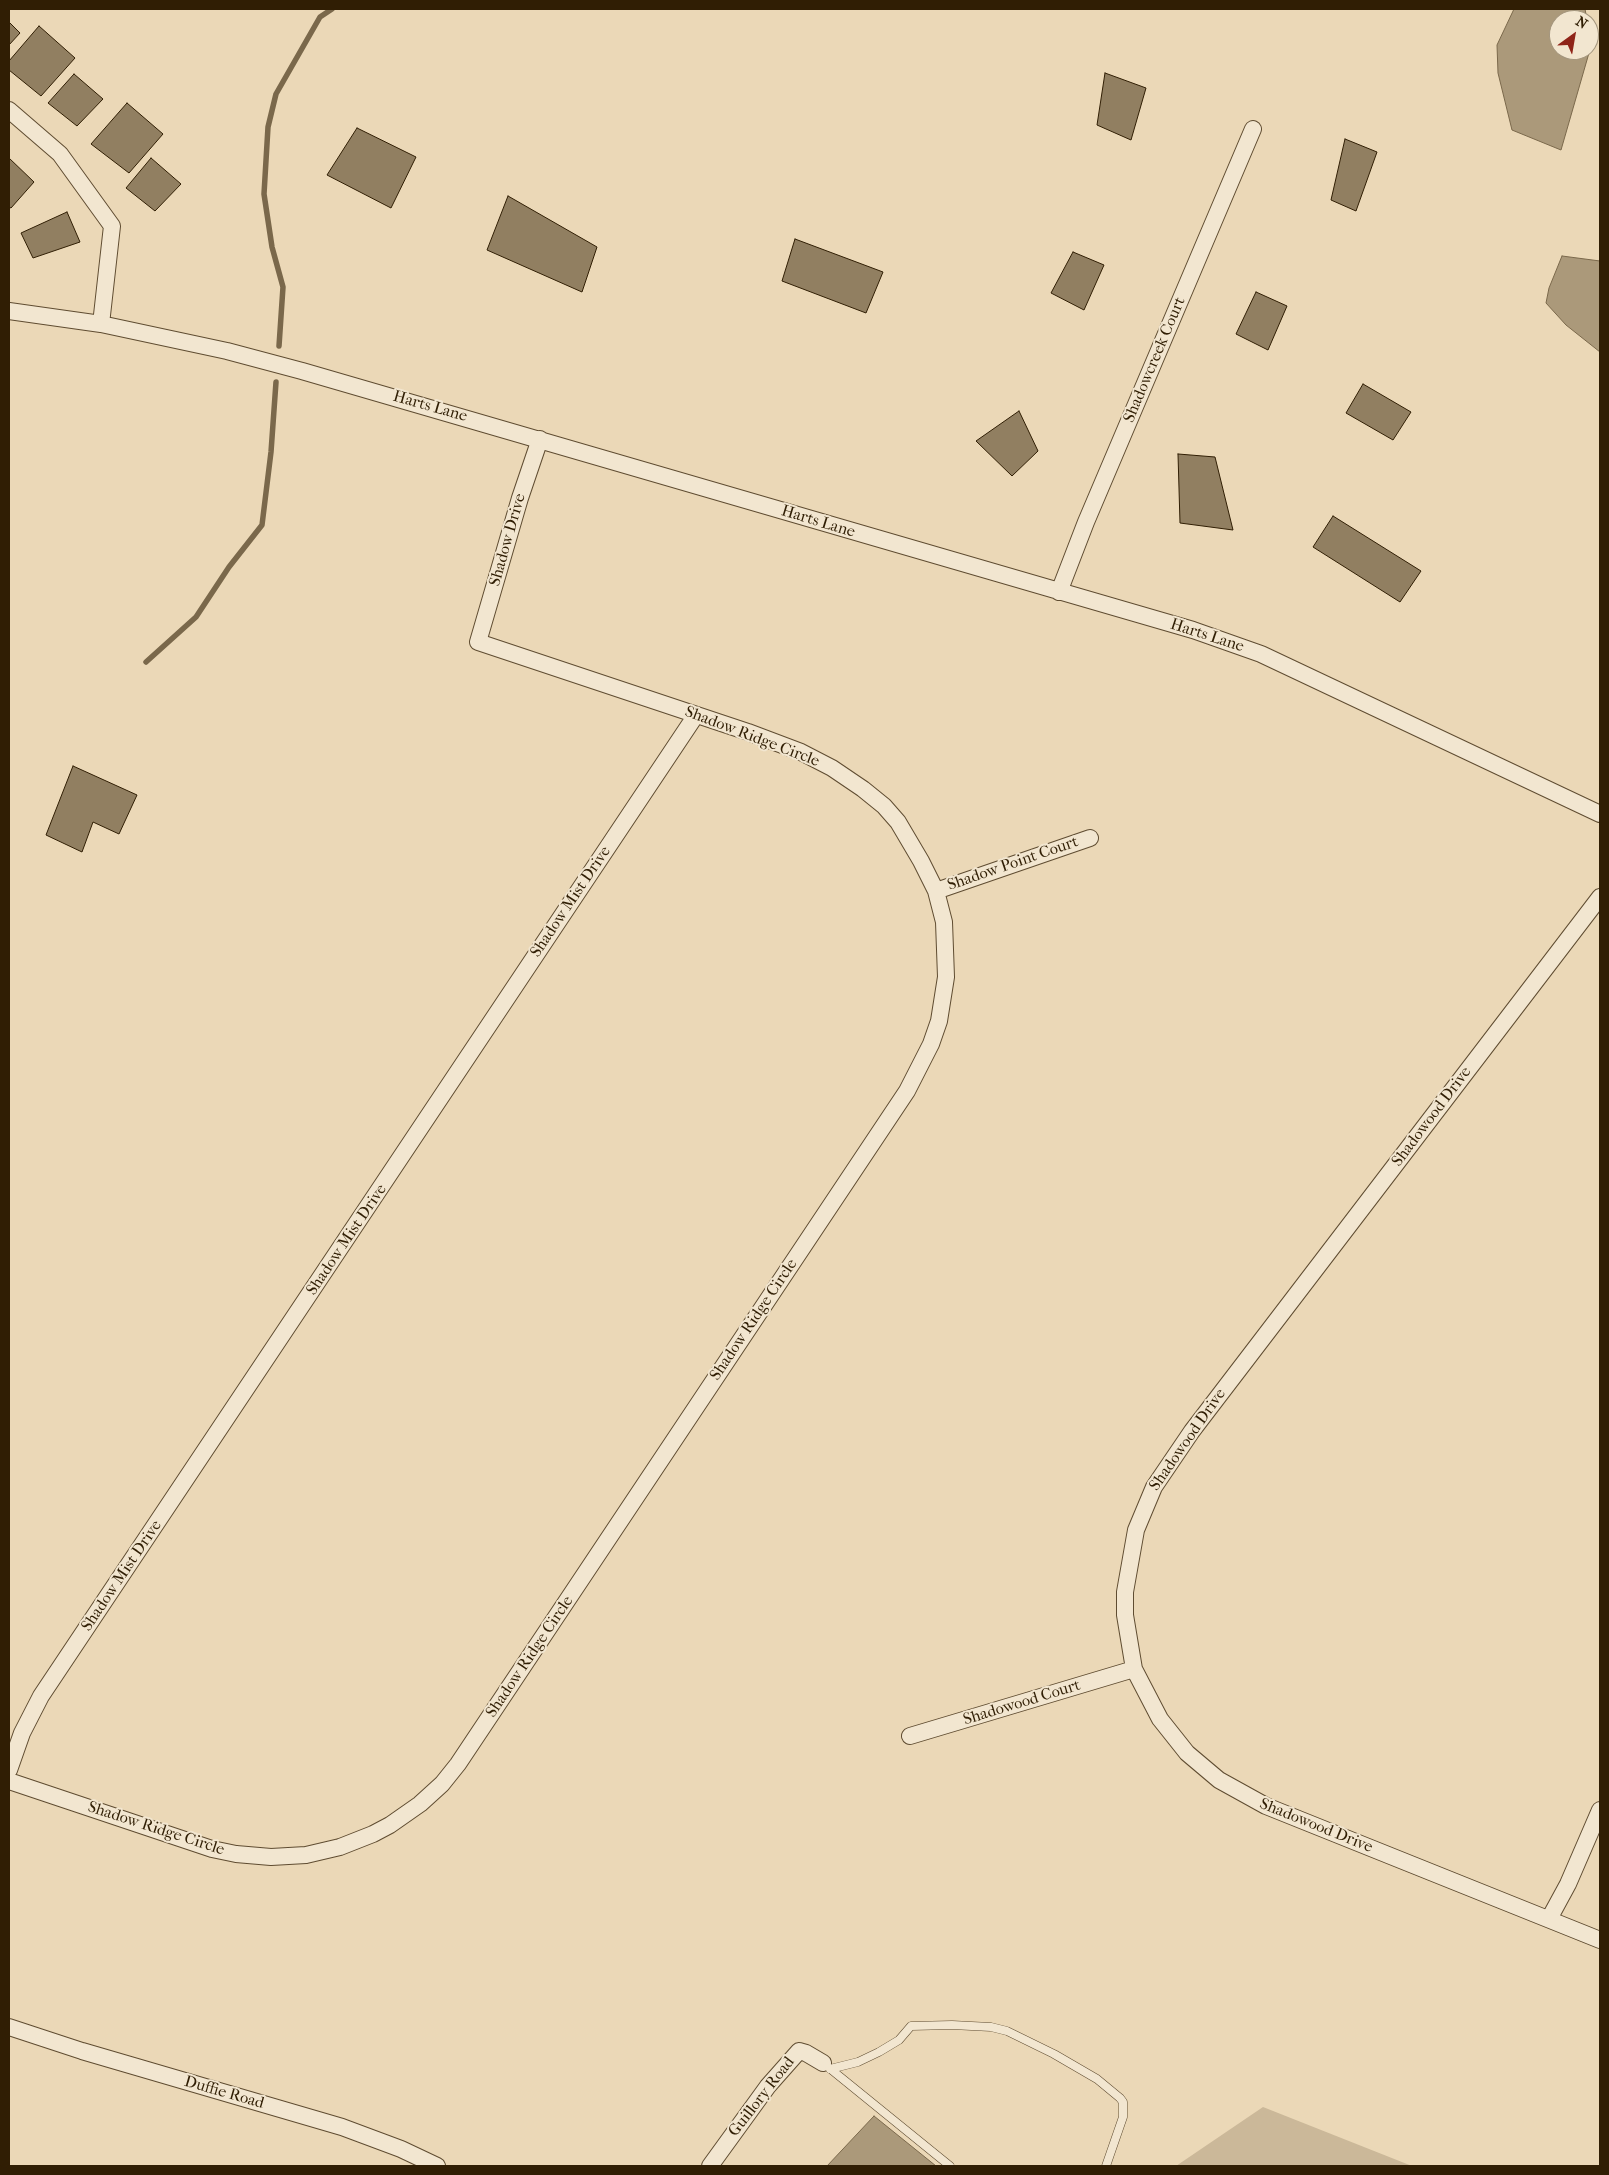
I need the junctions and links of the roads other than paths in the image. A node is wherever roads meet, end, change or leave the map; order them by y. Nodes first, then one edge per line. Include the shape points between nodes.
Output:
1 (9, 110) edge
2 (1253, 129) dead end
3 (9, 311) edge
4 (101, 324) junction
5 (540, 439) junction
6 (1059, 592) junction
7 (478, 642) joint
8 (696, 715) junction
9 (1600, 814) edge
10 (1090, 838) dead end
11 (936, 890) junction
12 (1600, 897) edge
13 (1134, 1669) junction
14 (910, 1736) dead end
15 (9, 1770) edge
16 (9, 1781) edge
17 (1600, 1810) edge
18 (1549, 1919) junction
19 (1600, 1940) edge
20 (9, 2028) edge
21 (827, 2066) junction
22 (437, 2166) edge
23 (710, 2166) edge
24 (950, 2166) edge
25 (1106, 2166) edge

1 - 4 street via 60,154 112,226
2 - 6 street, Shadowcreek Court
3 - 4 street, Harts Lane
4 - 5 street, Harts Lane via 227,351
5 - 6 street, Harts Lane
5 - 7 street, Shadow Drive
6 - 9 street, Harts Lane via 1194,630 1261,654
7 - 8 street, Shadow Ridge Circle
8 - 11 street, Shadow Ridge Circle via 801,752 864,789 898,822
8 - 15 street, Shadow Mist Drive via 41,1696 22,1733
10 - 11 street, Shadow Point Court
11 - 16 street, Shadow Ridge Circle via 944,922 946,978 939,1021 923,1064 902,1100 442,1784 420,1804 373,1834 340,1847 306,1855 271,1857 202,1847
12 - 13 street, Shadowood Drive via 1192,1431 1154,1487 1136,1530 1125,1592 1125,1615
13 - 14 street, Shadowood Court
13 - 18 street, Shadowood Drive via 1160,1719 1187,1753 1242,1795
17 - 18 street
18 - 19 street, Shadowood Drive
20 - 22 street, Duffie Road via 342,2127
21 - 23 street, Guillory Road via 798,2051 768,2086
21 - 24 lane
21 - 25 lane via 858,2062 880,2052 899,2040 911,2026 952,2024 1007,2031 1097,2079 1123,2102 1122,2117

